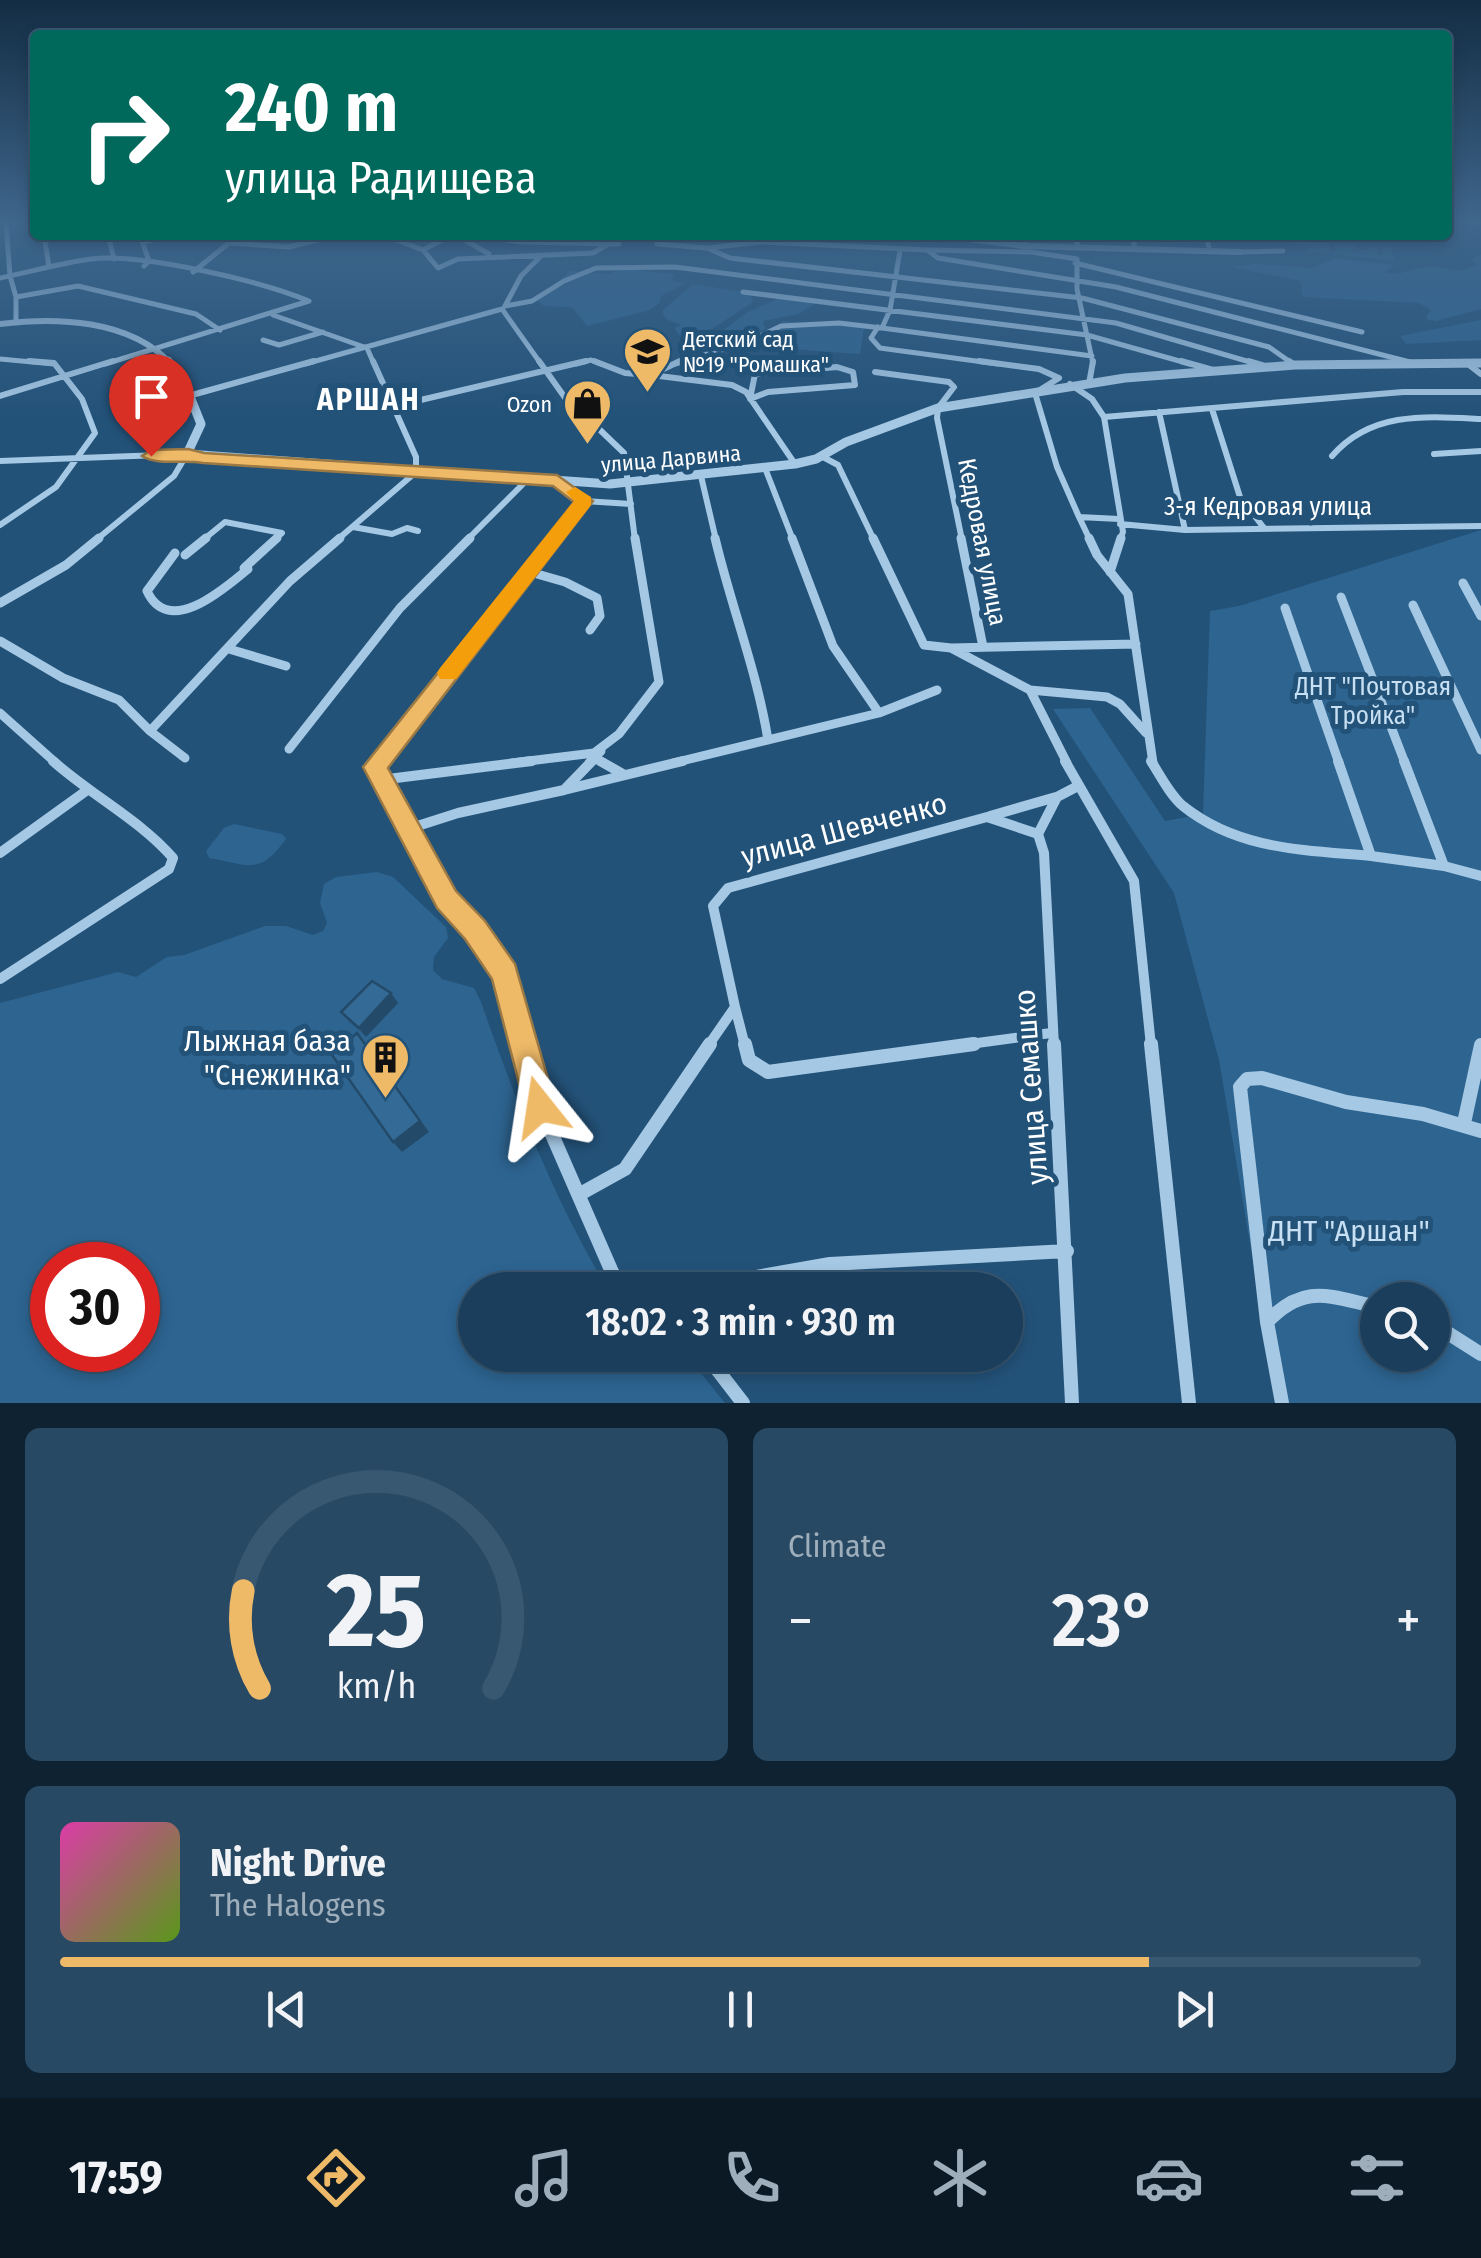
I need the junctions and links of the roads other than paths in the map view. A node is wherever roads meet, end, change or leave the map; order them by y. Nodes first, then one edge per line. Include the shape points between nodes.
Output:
1 (14, 288) edge
2 (64, 288) edge
3 (88, 288) edge
4 (279, 288) edge
5 (515, 288) edge
6 (552, 288) edge
7 (849, 288) edge
8 (893, 288) edge
9 (993, 288) edge
10 (1080, 288) edge
11 (1110, 288) edge
12 (1187, 288) edge
13 (743, 292) dead end
14 (892, 294) junction
15 (16, 297) junction
16 (1082, 298) junction
17 (504, 307) junction
18 (890, 310) junction
19 (273, 315) junction
20 (1302, 317) junction
21 (1083, 318) junction
22 (16, 321) junction
23 (0, 324) edge
24 (880, 328) junction
25 (220, 330) junction
26 (326, 331) junction
27 (1292, 332) junction
28 (1362, 332) dead end
29 (1087, 335) junction
30 (263, 340) dead end
31 (367, 348) junction
32 (158, 350) junction
33 (1092, 356) junction
34 (0, 359) edge
35 (1481, 363) edge
36 (1468, 364) junction
37 (1295, 365) junction
38 (1420, 365) junction
39 (1270, 367) junction
40 (1213, 370) junction
41 (545, 372) junction
42 (875, 372) dead end
43 (1481, 374) edge
44 (651, 375) junction
45 (67, 378) junction
46 (1059, 378) junction
47 (1089, 384) junction
48 (1074, 386) junction
49 (1034, 392) junction
50 (1481, 392) edge
51 (192, 395) junction
52 (0, 396) edge
53 (750, 398) junction
54 (391, 407) junction
55 (938, 408) junction
56 (1212, 408) junction
57 (1159, 412) junction
58 (1104, 417) junction
59 (1481, 419) edge
60 (1481, 451) edge
61 (188, 454) junction
62 (1434, 454) dead end
63 (821, 456) junction
64 (1332, 456) dead end
65 (78, 458) junction
66 (0, 460) edge
67 (795, 464) junction
68 (765, 468) junction
69 (416, 472) junction
70 (701, 476) junction
71 (528, 480) junction
72 (557, 481) junction
73 (626, 484) junction
74 (584, 501) junction
75 (631, 504) junction
76 (1080, 517) junction
77 (1120, 522) junction
78 (0, 525) edge
79 (1481, 526) edge
80 (354, 527) junction
81 (1264, 528) junction
82 (1185, 530) junction
83 (418, 531) dead end
84 (246, 568) joint
85 (530, 572) junction
86 (1110, 572) junction
87 (1463, 583) dead end
88 (0, 587) edge
89 (10, 595) junction
90 (1341, 597) dead end
91 (0, 603) edge
92 (1413, 606) dead end
93 (1285, 608) dead end
94 (1481, 616) edge
95 (590, 630) dead end
96 (0, 640) edge
97 (1136, 644) junction
98 (983, 647) junction
99 (950, 648) junction
100 (229, 649) junction
101 (286, 666) dead end
102 (937, 690) dead end
103 (1030, 690) junction
104 (879, 713) junction
105 (0, 714) edge
106 (150, 731) junction
107 (1146, 734) junction
108 (768, 740) junction
109 (289, 749) dead end
110 (1481, 750) edge
111 (599, 754) junction
112 (184, 758) dead end
113 (623, 774) junction
114 (380, 780) junction
115 (1078, 786) junction
116 (564, 790) junction
117 (86, 792) junction
118 (1057, 797) junction
119 (987, 817) junction
120 (408, 829) junction
121 (1038, 834) junction
122 (1268, 847) joint
123 (0, 853) edge
124 (1370, 856) junction
125 (1444, 866) junction
126 (1481, 876) edge
127 (0, 979) edge
128 (735, 1007) junction
129 (1052, 1033) junction
130 (1481, 1045) edge
131 (1464, 1123) junction
132 (1481, 1131) edge
133 (580, 1194) junction
134 (1066, 1250) junction
135 (612, 1272) edge
136 (784, 1272) edge
137 (1360, 1304) edge
138 (1267, 1322) junction
139 (1450, 1334) edge
140 (1481, 1354) edge
141 (719, 1372) edge
142 (743, 1403) edge
143 (1072, 1403) edge
144 (1189, 1403) edge
145 (1282, 1403) edge

1 - 15 street
2 - 15 street
3 - 25 street via 196,314
4 - 19 street via 309,302
5 - 17 street
6 - 17 street
7 - 14 street
8 - 14 street
9 - 16 street
10 - 16 street
11 - 27 street
12 - 20 street
13 - 18 street
14 - 18 street
14 - 21 street
15 - 22 street
16 - 21 street
16 - 37 street via 1269,347
17 - 31 street
17 - 41 street
18 - 24 street
18 - 29 street
19 - 25 street
19 - 26 street
20 - 27 street
20 - 28 street
21 - 29 street
21 - 39 street
22 - 23 street
22 - 32 street via 109,329
24 - 33 street
24 - 44 street via 781,326
24 - 46 street via 871,338 880,348 1039,369
25 - 32 street
26 - 30 street via 279,345
26 - 31 street
27 - 38 street
29 - 33 street
29 - 40 street
31 - 51 street
31 - 54 street
32 - 45 street
32 - 51 street
33 - 47 street
34 - 45 street via 54,363
35 - 36 street
36 - 38 street
36 - 43 street
37 - 38 street
37 - 39 street
39 - 40 street
40 - 47 street
41 - 44 street via 591,360
41 - 54 street
41 - 73 street via 578,416 624,453
42 - 55 street, Кедровая улица via 950,382 954,390
44 - 53 street via 732,385
45 - 52 street
45 - 65 street via 95,433
46 - 48 street
46 - 49 street, улица Дарвина
47 - 48 street
48 - 49 street, улица Дарвина
48 - 58 street
49 - 55 street, улица Дарвина
49 - 76 street via 1056,468
50 - 56 street
51 - 61 street via 201,424
53 - 53 street via 846,389 856,378 837,367 760,372
53 - 67 street
54 - 69 street via 416,457
55 - 63 street, улица Дарвина
55 - 98 street, Кедровая улица
56 - 57 street
56 - 81 street via 1240,497
57 - 58 street
57 - 82 street
58 - 77 street
59 - 64 street via 1373,424 1348,435
60 - 62 street
61 - 65 street, улица Дарвина
61 - 69 street, улица Дарвина
61 - 89 street via 174,476 66,565
63 - 67 street, улица Дарвина
63 - 99 street via 838,464 924,645
65 - 66 street, улица Дарвина
65 - 78 street via 56,487
67 - 68 street, улица Дарвина
68 - 70 street, улица Дарвина
68 - 104 street via 834,646
69 - 71 street, улица Дарвина
69 - 80 street
70 - 73 street, улица Дарвина
70 - 108 street via 729,597 760,688
71 - 72 street, улица Дарвина
71 - 109 street via 400,608
72 - 73 street, улица Дарвина
72 - 74 street
73 - 75 street
74 - 75 street
74 - 85 street
75 - 111 street via 659,677
76 - 77 street, 3-я Кедровая улица
76 - 86 street
77 - 82 street, 3-я Кедровая улица
77 - 86 street via 1122,542
79 - 81 street, 3-я Кедровая улица
80 - 83 street
80 - 100 street via 290,581
81 - 82 street, 3-я Кедровая улица
84 - 84 street via 202,605 182,612 155,604 147,591 180,554 226,522 282,532
85 - 95 street via 597,598 600,616
85 - 114 street via 385,750 375,767
86 - 97 street via 1128,594
87 - 94 street
88 - 89 street
89 - 91 street
90 - 125 street
92 - 110 street
93 - 124 street
96 - 106 street via 62,678 120,700
97 - 98 street
97 - 107 street
98 - 99 street, Кедровая улица
99 - 103 street
100 - 101 street
100 - 106 street
102 - 104 street
103 - 107 street via 1107,696
103 - 115 street
104 - 108 street
105 - 117 street
106 - 112 street
107 - 122 street via 1151,761 1180,804 1227,834
108 - 113 street
111 - 113 street
111 - 114 street
111 - 116 street
113 - 116 street
114 - 120 street
115 - 118 street
115 - 144 street via 1134,881
116 - 120 street
117 - 123 street
117 - 127 street via 160,842 172,865
118 - 119 street
118 - 121 street
119 - 121 street, улица Шевченко
119 - 128 street, улица Шевченко via 728,888 713,906
120 - 133 street via 446,900 505,973 540,1107
121 - 129 street, улица Семашко
122 - 124 street
124 - 125 street
125 - 126 street
128 - 129 street via 748,1060 768,1072
128 - 133 street via 625,1168
129 - 134 street, улица Семашко
130 - 131 street
131 - 132 street
131 - 138 street via 1247,1079 1240,1087
133 - 135 street
134 - 136 street
134 - 143 street, улица Семашко
137 - 138 street via 1302,1293 1283,1302
138 - 145 street
139 - 140 street
141 - 142 street

